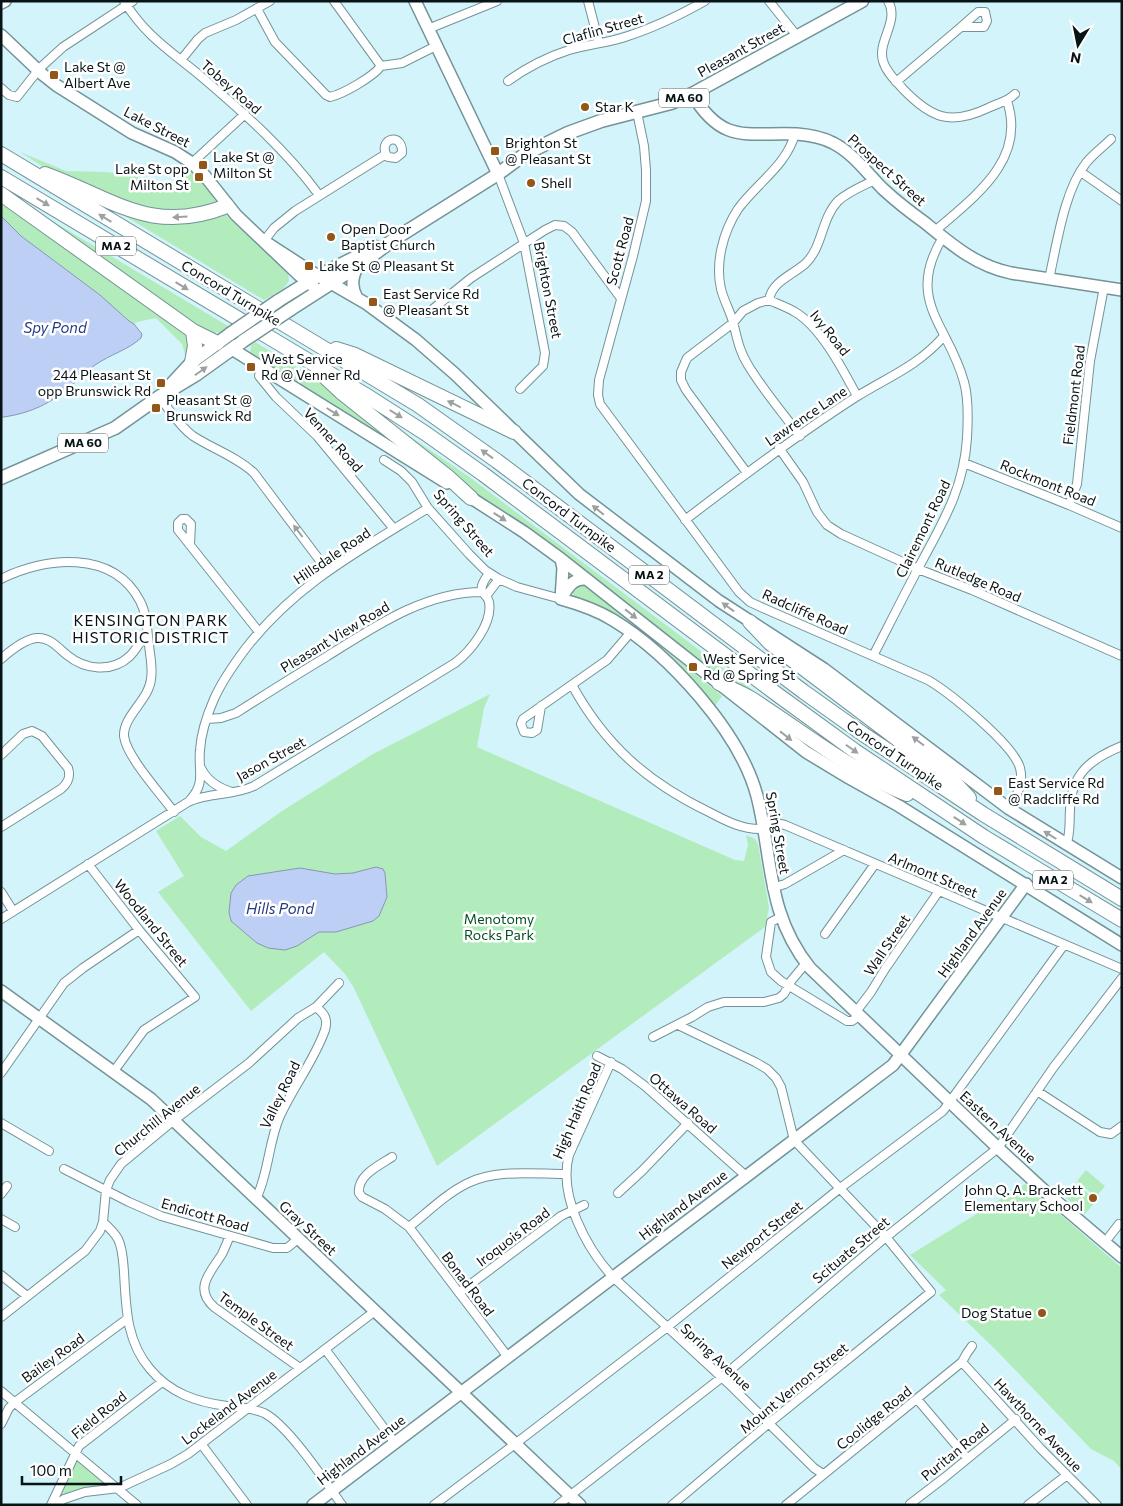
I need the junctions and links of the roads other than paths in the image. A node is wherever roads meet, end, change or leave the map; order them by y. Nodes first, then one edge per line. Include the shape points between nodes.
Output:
1 (5, 1) edge
2 (270, 1) edge
3 (334, 1) edge
4 (415, 1) edge
5 (497, 1) edge
6 (588, 1) edge
7 (705, 1) edge
8 (769, 1) edge
9 (862, 1) edge
10 (888, 1) edge
11 (128, 3) edge
12 (1, 4) edge
13 (257, 9) junction
14 (961, 27) dead end
15 (428, 29) junction
16 (1, 35) edge
17 (796, 36) junction
18 (599, 43) junction
19 (436, 46) junction
20 (181, 60) junction
21 (381, 66) junction
22 (38, 71) junction
23 (508, 81) dead end
24 (896, 82) junction
25 (1, 88) edge
26 (692, 94) junction
27 (1015, 94) dead end
28 (1007, 102) junction
29 (637, 112) junction
30 (245, 114) junction
31 (795, 134) junction
32 (1111, 140) dead end
33 (1, 154) edge
34 (386, 154) dead end
35 (15, 163) junction
36 (192, 163) junction
37 (1081, 172) junction
38 (498, 174) junction
39 (1, 177) edge
40 (875, 180) junction
41 (1, 194) edge
42 (319, 195) junction
43 (1122, 201) edge
44 (227, 206) junction
45 (939, 234) junction
46 (264, 240) junction
47 (393, 240) junction
48 (524, 243) junction
49 (358, 266) junction
50 (318, 276) junction
51 (1048, 279) junction
52 (307, 283) junction
53 (327, 286) junction
54 (1104, 288) junction
55 (1122, 290) edge
56 (620, 297) junction
57 (357, 298) junction
58 (769, 300) junction
59 (428, 314) dead end
60 (733, 323) junction
61 (193, 331) junction
62 (944, 336) junction
63 (313, 342) junction
64 (218, 343) junction
65 (238, 345) junction
66 (192, 362) junction
67 (310, 362) junction
68 (261, 366) junction
69 (520, 389) dead end
70 (598, 395) joint
71 (857, 396) junction
72 (159, 397) junction
73 (514, 432) junction
74 (800, 436) junction
75 (779, 448) junction
76 (384, 460) dead end
77 (964, 463) junction
78 (747, 473) junction
79 (1, 478) edge
80 (471, 498) junction
81 (1069, 505) junction
82 (428, 508) junction
83 (685, 520) junction
84 (1122, 528) edge
85 (394, 529) junction
86 (190, 545) dead end
87 (561, 559) junction
88 (918, 569) junction
89 (327, 570) junction
90 (489, 573) junction
91 (1, 579) edge
92 (499, 579) junction
93 (586, 579) junction
94 (484, 594) junction
95 (561, 599) junction
96 (750, 622) junction
97 (147, 630) junction
98 (259, 632) junction
99 (631, 632) junction
100 (873, 656) junction
101 (1122, 656) edge
102 (1, 659) edge
103 (719, 683) junction
104 (572, 684) junction
105 (541, 706) dead end
106 (207, 719) junction
107 (1122, 746) edge
108 (1, 755) edge
109 (201, 768) junction
110 (234, 793) junction
111 (188, 802) junction
112 (935, 805) junction
113 (1008, 808) junction
114 (174, 812) junction
115 (989, 818) junction
116 (762, 824) junction
117 (1, 827) edge
118 (1066, 845) junction
119 (844, 850) junction
120 (88, 864) junction
121 (875, 864) junction
122 (1122, 878) edge
123 (1026, 884) junction
124 (772, 888) junction
125 (939, 891) junction
126 (1, 892) edge
127 (1122, 899) edge
128 (13, 911) junction
129 (781, 916) junction
130 (1001, 918) junction
131 (1, 919) edge
132 (1122, 920) edge
133 (139, 930) junction
134 (825, 934) dead end
135 (1064, 945) junction
136 (1122, 945) edge
137 (806, 963) junction
138 (1122, 969) edge
139 (1122, 978) edge
140 (339, 983) dead end
141 (789, 985) junction
142 (1, 990) edge
143 (316, 1007) junction
144 (857, 1014) junction
145 (39, 1018) junction
146 (678, 1025) junction
147 (653, 1037) dead end
148 (597, 1056) dead end
149 (900, 1056) junction
150 (611, 1062) junction
151 (114, 1071) junction
152 (1, 1073) edge
153 (1037, 1091) junction
154 (950, 1103) junction
155 (173, 1121) junction
156 (1, 1123) edge
157 (688, 1123) junction
158 (1122, 1126) edge
159 (794, 1140) junction
160 (998, 1148) junction
161 (49, 1151) dead end
162 (392, 1157) dead end
163 (64, 1169) dead end
164 (565, 1174) junction
165 (746, 1176) junction
166 (7, 1186) dead end
167 (840, 1189) junction
168 (106, 1190) junction
169 (618, 1193) dead end
170 (1, 1194) edge
171 (256, 1199) junction
172 (584, 1205) dead end
173 (574, 1209) junction
174 (1, 1219) edge
175 (103, 1222) junction
176 (1119, 1224) dead end
177 (15, 1227) dead end
178 (409, 1227) junction
179 (230, 1236) junction
180 (886, 1237) junction
181 (1109, 1237) dead end
182 (298, 1239) junction
183 (1122, 1257) edge
184 (1, 1275) edge
185 (613, 1277) junction
186 (459, 1293) junction
187 (27, 1296) junction
188 (374, 1311) junction
189 (1, 1317) edge
190 (127, 1319) junction
191 (666, 1328) junction
192 (972, 1346) dead end
193 (325, 1350) junction
194 (508, 1357) junction
195 (962, 1362) junction
196 (300, 1368) junction
197 (721, 1378) junction
198 (162, 1382) junction
199 (1, 1391) edge
200 (461, 1393) junction
201 (917, 1399) junction
202 (15, 1402) junction
203 (248, 1408) junction
204 (1016, 1420) junction
205 (1, 1424) edge
206 (768, 1424) junction
207 (395, 1443) junction
208 (202, 1444) junction
209 (515, 1444) junction
210 (75, 1452) junction
211 (967, 1458) junction
212 (823, 1474) junction
213 (1067, 1475) junction
214 (118, 1488) junction
215 (332, 1491) junction
216 (570, 1496) junction
217 (910, 1504) edge
218 (50, 1505) edge
219 (55, 1505) edge
220 (137, 1505) edge
221 (247, 1505) edge
222 (314, 1505) edge
223 (342, 1505) edge
224 (434, 1505) edge
225 (558, 1505) edge
226 (580, 1505) edge
227 (672, 1505) edge
228 (786, 1505) edge
229 (1028, 1505) edge
230 (1097, 1505) edge

1 - 12 street
2 - 13 street
3 - 21 street
4 - 15 street, Brighton Street
5 - 15 street
6 - 18 street
7 - 18 street, Claflin Street via 658,26
8 - 17 street
9 - 17 main road, Pleasant Street / MA 60
10 - 24 street via 891,21 882,59
11 - 20 street, Tobey Road via 148,34
11 - 22 street via 63,47
13 - 20 street via 205,33
13 - 21 street via 276,42 330,97 364,80
14 - 24 street
15 - 19 street, Brighton Street
16 - 22 street, Lake Street
17 - 26 main road, Pleasant Street / MA 60
18 - 23 street, Claflin Street via 569,50 535,64
19 - 21 street via 402,63
19 - 38 street, Brighton Street
20 - 30 street, Tobey Road
22 - 25 street via 17,97 8,95
22 - 36 street, Lake Street via 118,125 140,138 179,153
24 - 28 street via 921,106 950,118 962,118
26 - 29 main road, Pleasant Street / MA 60
26 - 31 street, Prospect Street via 716,124 731,131
27 - 28 street
28 - 45 street via 1012,122 1010,143 1003,162 981,191
29 - 38 main road, Pleasant Street / MA 60 via 568,134 525,154
29 - 56 street, Scott Road via 644,146 646,201
30 - 36 street
30 - 42 street, Tobey Road via 299,168
31 - 40 street, Prospect Street via 836,144
31 - 60 street via 785,157 742,204 725,236 719,272 721,290
32 - 37 street via 1095,153
33 - 35 highway, Concord Turnpike / MA 2
34 - 42 street
44 -> 35 highway via 191,217 151,216
63 -> 35 highway, Concord Turnpike / MA 2
36 - 44 street, Lake Street
37 - 43 street
37 - 51 street via 1067,202
38 - 47 main road, Pleasant Street / MA 60
38 - 48 street, Brighton Street
39 -> 67 highway, Concord Turnpike / MA 2
40 - 45 street, Prospect Street
40 - 58 street via 838,202 815,251 806,263 771,291
41 - 61 highway
42 - 46 street via 285,218
44 - 46 street, Lake Street
45 - 51 street, Prospect Street via 987,266
45 - 62 street, Clairemont Road via 927,278 933,313
46 - 50 street, Lake Street
46 - 52 street, Lake Street
47 - 49 main road, Pleasant Street / MA 60
47 - 50 main road, Pleasant Street / MA 60
48 - 56 street via 555,225 564,226 572,232
48 - 59 street via 471,278
48 - 69 street, Brighton Street via 545,359 540,369
49 - 53 main road, Pleasant Street / MA 60
49 - 57 street via 353,282
50 - 52 main road, Pleasant Street / MA 60
50 - 53 street, Lake Street
51 - 54 street, Prospect Street
52 - 53 street
52 - 64 main road, Pleasant Street / MA 60, bridge
53 - 57 street, Concord Turnpike
53 - 65 main road, Pleasant Street / MA 60, bridge
54 - 55 street, Prospect Street
54 - 81 street, Fieldmont Road via 1088,368 1076,484
56 - 70 street, Scott Road
57 - 73 street, Concord Turnpike via 435,356
58 - 60 street via 743,311
58 - 71 street, Ivy Road via 796,312 814,329 835,357
60 - 74 street via 747,364
60 - 78 street via 687,358 681,376 686,390
61 - 64 highway
61 - 66 highway via 195,348
62 - 71 street, Lawrence Lane via 907,368
62 - 77 street, Clairemont Road via 964,383 967,408
73 -> 63 highway via 355,355
115 -> 63 highway, Concord Turnpike / MA 2 via 824,706 464,437
64 - 65 main road
64 - 66 main road, Pleasant Street / MA 60
65 - 68 street
72 -> 65 main road, Pleasant Street / MA 60
66 - 72 main road, Pleasant Street / MA 60
67 - 80 highway via 341,392
67 -> 112 highway, Concord Turnpike / MA 2 via 405,419 463,460 791,705
68 -> 80 street
68 - 85 street, Venner Road via 259,375 266,386 313,432
70 - 83 street, Radcliffe Road via 602,407
71 - 74 street, Lawrence Lane
72 - 79 main road, Pleasant Street / MA 60 via 108,432
89 -> 72 street via 254,473 191,434
96 -> 73 street, Concord Turnpike via 599,511
74 - 75 street, Lawrence Lane
75 - 78 street, Lawrence Lane
75 - 88 street, Rutledge Road via 827,525
76 - 82 street, Spring Street via 412,482
77 - 81 street, Rockmont Road
77 - 88 street, Clairemont Road via 952,504
78 - 83 street, Lawrence Lane
80 -> 87 street
81 - 84 street, Rockmont Road
82 - 85 street, Hillsdale Road
82 - 90 street, Spring Street
83 - 100 street, Radcliffe Road via 746,599
85 - 89 street, Hillsdale Road
86 - 98 street
87 - 93 street
87 - 95 street
88 - 100 street, Clairemont Road
88 - 101 street, Rutledge Road
89 - 98 street, Hillsdale Road
90 - 92 street, Spring Street
90 - 94 street, Jason Street via 483,583
91 - 97 street via 50,563 93,564 111,572 132,589 142,606
92 - 94 street
92 - 95 street, Spring Street
93 - 95 street via 573,582
93 -> 103 street
94 - 106 street, Pleasant View Road via 466,593 440,598 407,610 236,712
94 - 110 street, Jason Street via 489,607 483,628 474,645 459,660 254,786
95 - 99 street, Spring Street via 596,611
113 -> 96 street, Concord Turnpike via 824,669
96 - 115 highway via 770,643 953,781
97 - 102 street via 129,657 105,667 95,668 79,663 51,642 40,638 21,644
97 - 114 street via 152,674 150,684 128,722 124,736 133,757
98 - 106 street, Hillsdale Road via 219,689
99 - 104 street via 610,658
99 - 116 street, Spring Street via 677,673 728,736 752,779
100 - 113 street, Radcliffe Road via 939,686 1011,752 1019,766 1021,782 1018,794
103 - 112 highway via 891,788
103 -> 123 street via 817,759
104 - 105 street
104 - 116 street, Arlmont Street via 603,732 652,778 685,800 729,822 747,828
106 - 109 street, Hillsdale Road via 200,750
107 - 118 street via 1092,761 1079,776 1071,793 1070,830
108 - 117 street via 23,734 37,732 70,773 61,789
109 - 110 street via 213,783
109 - 111 street, Hillsdale Road via 199,786
110 - 111 street, Jason Street via 205,796
111 - 114 street, Jason Street
112 -> 132 highway, Concord Turnpike / MA 2
118 -> 113 street, Concord Turnpike
114 - 120 street, Jason Street
115 - 127 highway, Concord Turnpike / MA 2
116 - 119 street, Arlmont Street via 781,823
116 - 124 street, Spring Street
118 - 122 street, Concord Turnpike
119 - 121 street, Arlmont Street
119 - 124 street via 785,884
120 - 128 street, Jason Street
120 - 133 street, Woodland Street
121 - 125 street, Arlmont Street
121 - 134 street
123 - 130 street, Highland Avenue
123 - 136 street
124 - 129 street, Spring Street
125 - 130 street, Arlmont Street
125 - 144 street, Wall Street
126 - 128 street
128 - 131 street, Jason Street
129 - 137 street, Spring Street
129 - 141 street via 771,923 766,959 771,972
130 - 135 street, Arlmont Street
130 - 149 street, Highland Avenue
133 - 145 street via 72,976
133 - 151 street, Woodland Street via 195,996 147,1027
135 - 138 street, Arlmont Street
135 - 154 street, Newport Street
137 - 141 street
137 - 144 street, Spring Street
139 - 153 street, Scituate Street
140 - 143 street, Churchill Avenue
141 - 144 street via 847,1021 852,1021
141 - 146 street via 782,996 774,1000 724,1002
142 - 145 street, Gray Street
143 - 155 street, Churchill Avenue via 298,1018 249,1062
143 - 171 street, Valley Road via 326,1018 325,1030 279,1117
144 - 149 street, Spring Street
145 - 151 street, Gray Street
145 - 152 street
146 - 147 street
146 - 159 street via 767,1069 781,1087
148 - 150 street, Ottawa Road
149 - 154 street, Eastern Avenue
149 - 159 street, Highland Avenue
150 - 157 street, Ottawa Road
150 - 164 street, High Haith Road via 568,1154
151 - 155 street, Gray Street
153 - 158 street via 1098,1131 1114,1133
153 - 160 street, Scituate Street
154 - 160 street, Eastern Avenue
154 - 167 street, Newport Street
155 - 168 street, Churchill Avenue via 121,1164
155 - 171 street, Gray Street
156 - 161 street
157 - 165 street, Ottawa Road
157 - 169 street
159 - 165 street, Highland Avenue
159 - 167 street
160 - 180 street, Scituate Street
160 - 183 street, Eastern Avenue
162 - 178 street, Bonad Road via 364,1176 359,1192
163 - 168 street, Endicott Road
164 - 173 street, High Haith Road
164 - 178 street via 505,1174 480,1178 458,1188
165 - 185 street, Highland Avenue
166 - 170 street
167 - 180 street
167 - 191 street, Newport Street
168 - 175 street, Churchill Avenue
168 - 179 street, Endicott Road via 161,1216
171 - 182 street, Gray Street
172 - 173 street, Iroquois Road
173 - 185 street, High Haith Road via 589,1247
173 - 186 street, Iroquois Road
174 - 177 street
175 - 187 street, Churchill Avenue via 85,1251
175 - 190 street via 119,1240
176 - 181 street
178 - 186 street, Bonad Road
179 - 182 street, Endicott Road via 280,1248 287,1248
179 - 196 street, Temple Street via 204,1285 205,1297 214,1307
180 - 197 street, Scituate Street
180 - 206 street, Mount Vernon Street via 931,1292
182 - 188 street, Gray Street
184 - 187 street
185 - 191 street, Spring Avenue
185 - 194 street, Highland Avenue
186 - 194 street, Bonad Road
187 - 189 street, Churchill Avenue
188 - 193 street, Lockeland Avenue
188 - 200 street, Gray Street
190 - 198 street via 142,1360
190 - 202 street, Bailey Road
191 - 197 street, Spring Avenue
191 - 209 street, Newport Street
192 - 195 street, Coolidge Road
193 - 196 street, Lockeland Avenue
193 - 207 street
194 - 200 street, Highland Avenue
195 - 201 street, Coolidge Road
195 - 204 street, Hawthorne Avenue
196 - 203 street, Lockeland Avenue
197 - 206 street, Spring Avenue
197 - 216 street, Scituate Street
198 - 203 street via 196,1400
198 - 210 street, Field Road via 84,1440
199 - 202 street
200 - 207 street, Highland Avenue
200 - 209 street, Gray Street
201 - 211 street
201 - 212 street, Coolidge Road
202 - 205 street, Bailey Road
202 - 210 street
203 - 208 street, Lockeland Avenue
203 - 215 street via 262,1412 280,1424
204 - 211 street, Puritan Road
204 - 213 street, Hawthorne Avenue
206 - 212 street, Spring Avenue
206 - 227 street, Mount Vernon Street
207 - 215 street, Highland Avenue
208 - 214 street, Lockeland Avenue via 171,1464
208 - 221 street
209 - 216 street, Gray Street
209 - 224 street, Newport Street
210 - 214 street
210 - 218 street, Field Road
211 - 217 street, Puritan Road
212 - 228 street, Coolidge Road
213 - 229 street
213 - 230 street, Hawthorne Avenue
214 - 219 street, Lockeland Avenue via 85,1492
214 - 220 street
215 - 222 street, Highland Avenue
215 - 223 street
216 - 225 street, Scituate Street
216 - 226 street, Gray Street

